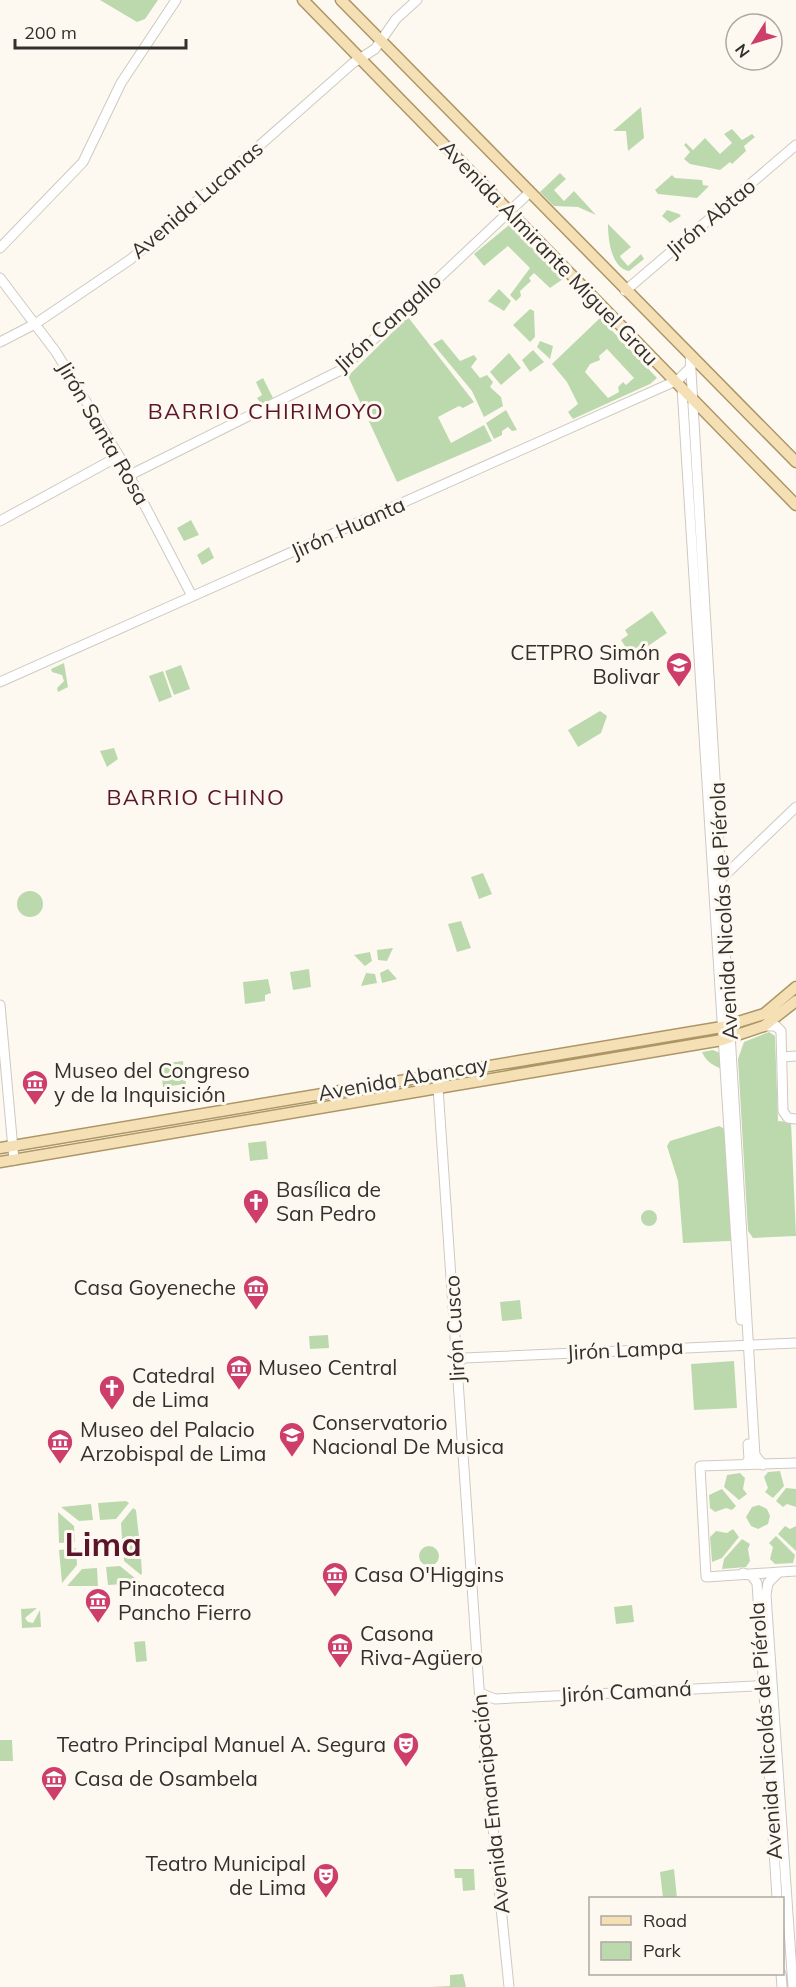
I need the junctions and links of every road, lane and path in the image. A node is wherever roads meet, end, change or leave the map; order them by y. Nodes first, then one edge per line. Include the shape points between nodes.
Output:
1 (176, 0) edge
2 (303, 0) edge
3 (341, 0) edge
4 (417, 0) edge
5 (381, 41) junction
6 (359, 59) junction
7 (796, 145) edge
8 (529, 194) junction
9 (511, 211) junction
10 (0, 248) edge
11 (0, 278) edge
12 (625, 291) junction
13 (35, 324) junction
14 (0, 342) edge
15 (691, 361) junction
16 (678, 383) junction
17 (694, 398) junction
18 (685, 442) junction
19 (696, 442) junction
20 (119, 456) junction
21 (796, 462) edge
22 (130, 475) junction
23 (796, 505) edge
24 (0, 521) edge
25 (192, 596) junction
26 (0, 682) edge
27 (796, 807) edge
28 (722, 878) junction
29 (796, 987) edge
30 (796, 1001) edge
31 (0, 1005) edge
32 (726, 1026) junction
33 (764, 1026) junction
34 (727, 1039) junction
35 (796, 1056) edge
36 (782, 1057) junction
37 (436, 1073) junction
38 (438, 1089) junction
39 (792, 1118) edge
40 (12, 1146) junction
41 (0, 1148) edge
42 (14, 1160) junction
43 (0, 1162) edge
44 (796, 1343) edge
45 (746, 1345) junction
46 (457, 1364) junction
47 (796, 1463) edge
48 (745, 1465) junction
49 (763, 1465) junction
50 (796, 1571) edge
51 (779, 1572) junction
52 (743, 1574) junction
53 (472, 1585) joint
54 (768, 1683) junction
55 (480, 1693) junction
56 (782, 1897) edge
57 (784, 1915) edge
58 (509, 1987) edge
59 (793, 1987) edge

1 - 10 street via 121,83 83,162
2 - 6 main road, Avenida Almirante Miguel Grau
3 - 5 main road, Avenida Almirante Miguel Grau
4 - 5 street, Avenida Lucanas via 396,19
5 - 6 street, Avenida Lucanas via 370,54
5 - 8 main road, Avenida Almirante Miguel Grau
6 - 9 main road, Avenida Almirante Miguel Grau
6 - 13 street, Avenida Lucanas via 131,259
7 - 12 street, Jirón Abtao
8 - 9 street, Jirón Cangallo
8 - 12 main road, Avenida Almirante Miguel Grau
9 - 16 main road, Avenida Almirante Miguel Grau
9 - 22 street, Jirón Cangallo via 341,370
11 - 13 street, Jirón Santa Rosa
12 - 15 main road, Avenida Almirante Miguel Grau
13 - 14 street, Avenida Lucanas
13 - 20 street, Jirón Santa Rosa
15 - 16 street, Jirón Huanta
15 - 17 street, Avenida Nicolás de Piérola
15 - 21 main road, Avenida Almirante Miguel Grau
16 - 17 main road, Avenida Almirante Miguel Grau
16 - 18 street, Avenida Nicolás de Piérola
16 - 25 street, Jirón Huanta
17 - 19 street, Avenida Nicolás de Piérola
17 - 23 main road, Avenida Almirante Miguel Grau
18 - 19 street
18 - 32 street, Avenida Nicolás de Piérola
19 - 28 street, Avenida Nicolás de Piérola
20 - 22 street, Jirón Santa Rosa
20 - 24 street
22 - 25 street, Jirón Santa Rosa
25 - 26 street, Jirón Huanta
27 - 28 street
28 - 32 street, Avenida Nicolás de Piérola
29 - 32 main road, Avenida Abancay via 764,1014
30 - 33 main road, Avenida Abancay
31 - 40 street
32 - 34 street, Avenida Nicolás de Piérola
32 - 37 main road, Avenida Abancay
33 - 34 main road, Avenida Abancay
33 - 36 street via 780,1028
34 - 38 main road, Avenida Abancay
34 - 45 street, Avenida Nicolás de Piérola
35 - 36 street
36 - 39 street via 783,1111
37 - 38 street, Jirón Cusco
37 - 40 main road, Avenida Abancay
38 - 42 main road, Avenida Abancay
38 - 46 street, Jirón Cusco
40 - 41 main road, Avenida Abancay
40 - 42 street
42 - 43 main road, Avenida Abancay
44 - 45 street, Jirón Lampa
45 - 46 street, Jirón Lampa via 464,1358
45 - 48 street, Avenida Nicolás de Piérola via 749,1459
45 - 49 street, Avenida Nicolás de Piérola via 755,1455
46 - 53 street, Jirón Cusco
47 - 49 street
48 - 49 street
48 - 52 street via 700,1466 706,1577
50 - 51 street
51 - 52 street
51 - 54 street, Avenida Nicolás de Piérola via 766,1588
52 - 54 street, Avenida Nicolás de Piérola via 752,1576 757,1583
53 - 55 street, Avenida Emancipación
54 - 55 street, Jirón Camaná via 495,1699
54 - 56 street, Avenida Nicolás de Piérola
55 - 58 street, Avenida Emancipación
57 - 59 street, Avenida Nicolás de Piérola

